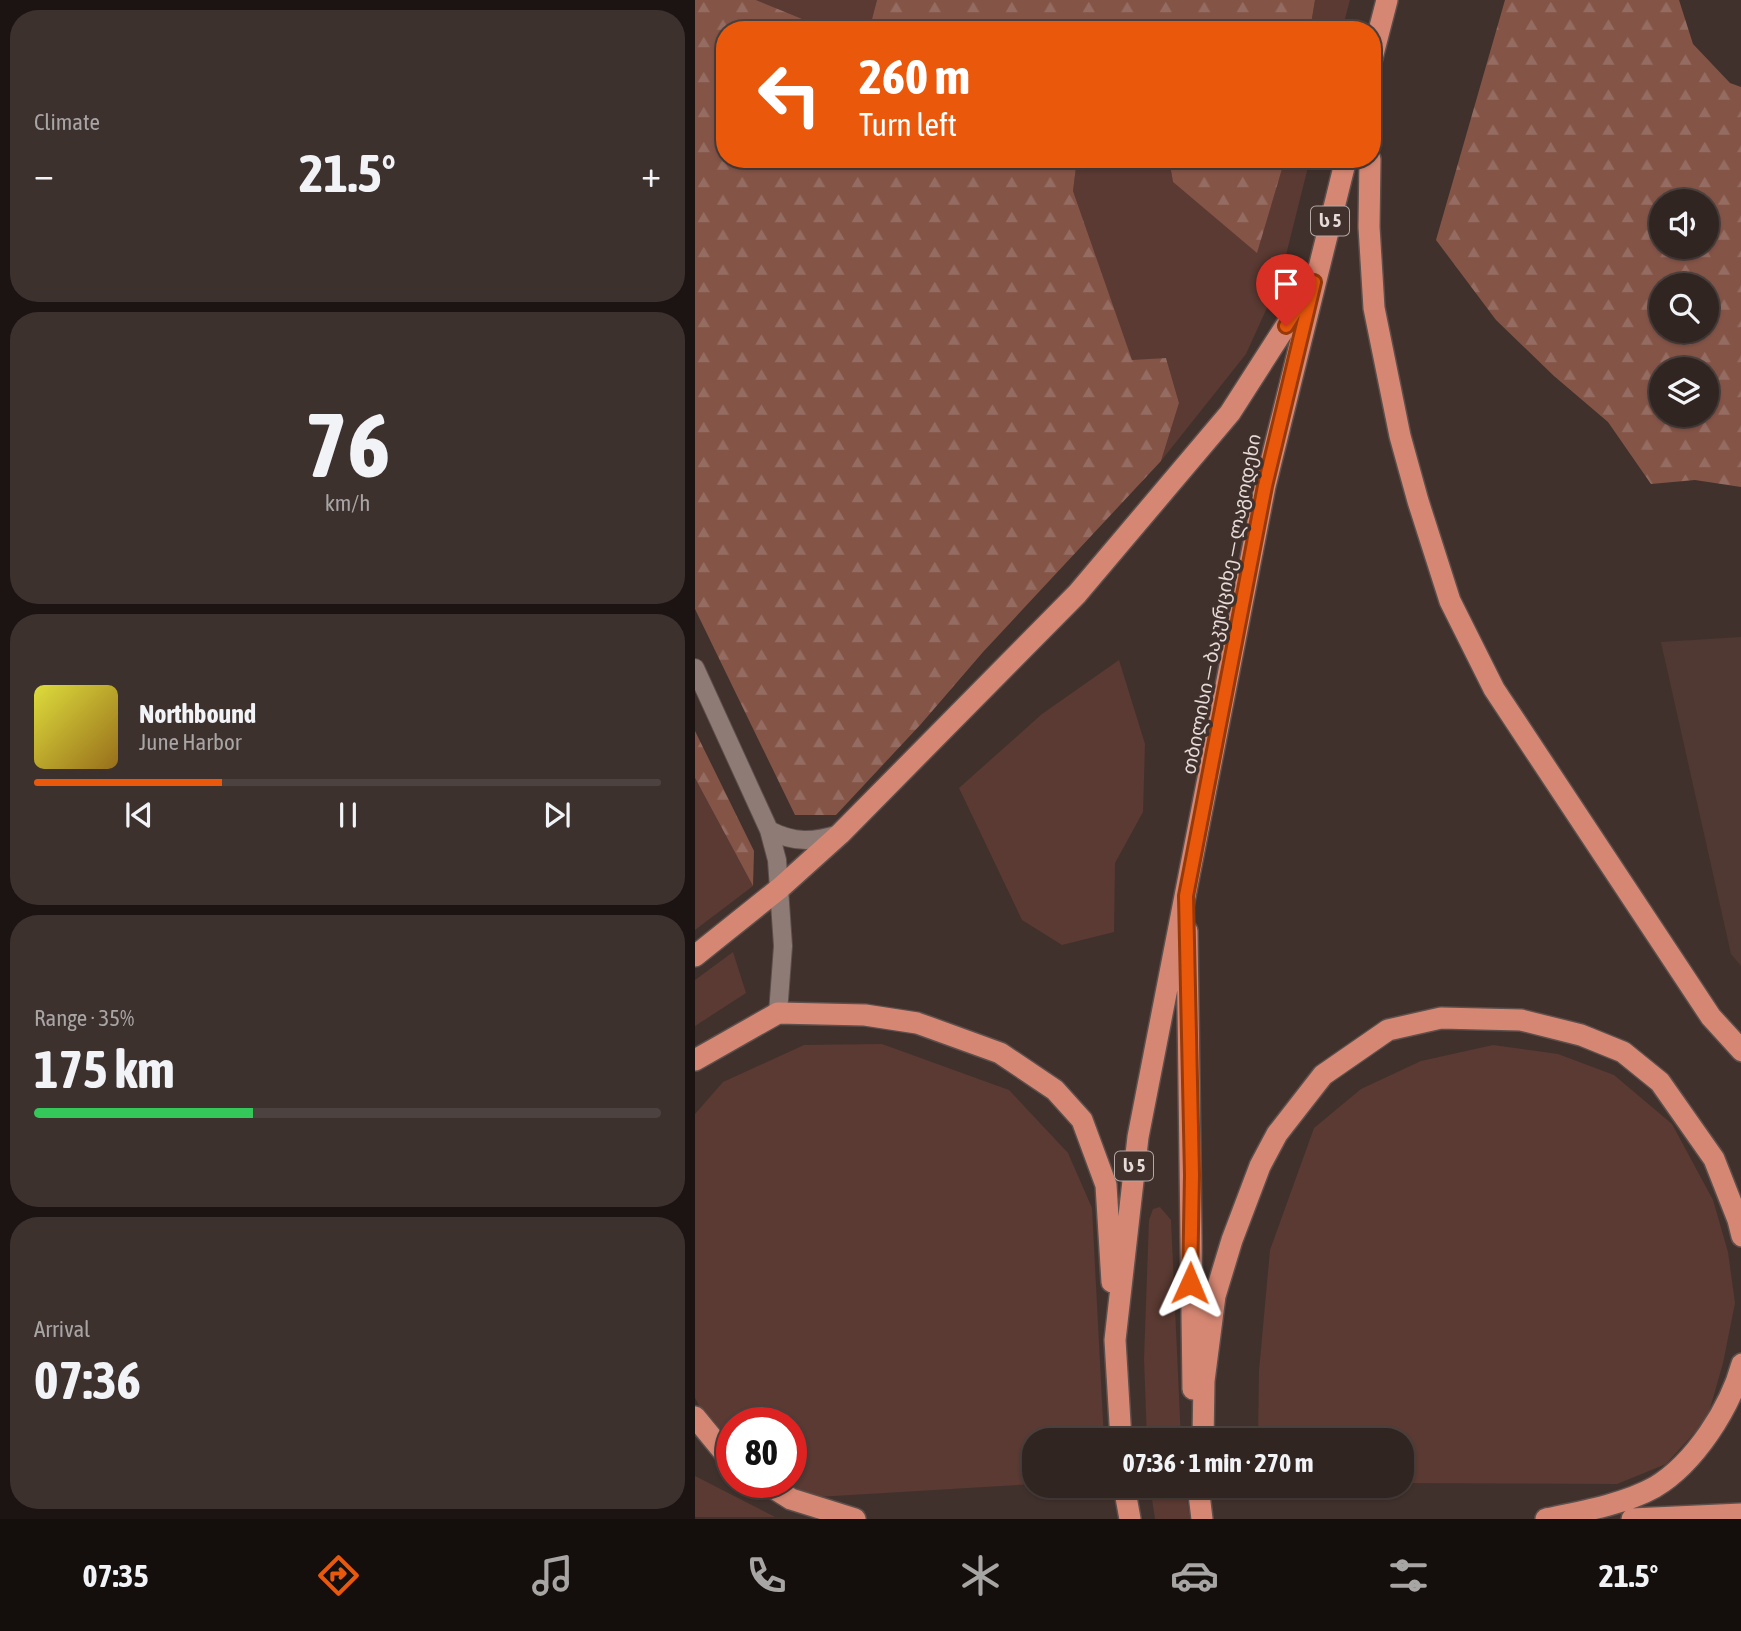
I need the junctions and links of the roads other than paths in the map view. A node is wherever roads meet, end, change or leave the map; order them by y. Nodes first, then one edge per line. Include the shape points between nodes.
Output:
1 (1387, 0) edge
2 (1381, 23) edge
3 (1344, 168) edge
4 (1370, 168) edge
5 (1314, 282) junction
6 (695, 668) edge
7 (769, 830) junction
8 (840, 834) junction
9 (780, 888) junction
10 (1186, 896) junction
11 (695, 956) edge
12 (778, 1013) junction
13 (1741, 1051) edge
14 (695, 1059) edge
15 (1741, 1236) edge
16 (1115, 1340) junction
17 (1741, 1364) edge
18 (695, 1418) edge
19 (1120, 1428) edge
20 (1194, 1428) edge
21 (1203, 1428) edge
22 (716, 1443) edge
23 (789, 1498) edge
24 (1126, 1498) edge
25 (1741, 1514) edge
26 (855, 1519) edge
27 (1130, 1519) edge
28 (1546, 1519) edge
29 (1632, 1519) edge

1 - 2 highway
3 - 5 highway, თბილისი — ბაკურციხე — ლაგოდეხი / ს 5
4 - 13 highway via 1374,308 1400,436 1450,601 1507,710 1711,1017
5 - 8 highway via 1230,413 1077,594
5 - 10 highway, თბილისი — ბაკურციხე — ლაგოდეხი / ს 5 via 1265,486
6 - 7 street
7 - 8 street via 806,842
7 - 9 street
8 - 9 highway
9 - 11 highway
9 - 12 street via 783,946
10 - 16 highway, თბილისი — ბაკურციხე — ლაგოდეხი / ს 5 via 1138,1137
10 - 20 highway, თბილისი — ბაკურციხე — ლაგოდეხი / ს 5
12 - 14 highway
12 - 16 highway via 865,1015 917,1023 1000,1052 1055,1090 1082,1120 1106,1185
15 - 21 highway via 1714,1159 1660,1082 1623,1052 1581,1035 1521,1020 1441,1018 1388,1030 1323,1075 1277,1134 1260,1166 1215,1296
16 - 19 highway, თბილისი — ბაკურციხე — ლაგოდეხი / ს 5
17 - 28 highway via 1713,1429 1689,1458 1655,1486 1607,1506
18 - 22 highway
23 - 26 highway
24 - 27 highway
25 - 29 highway

